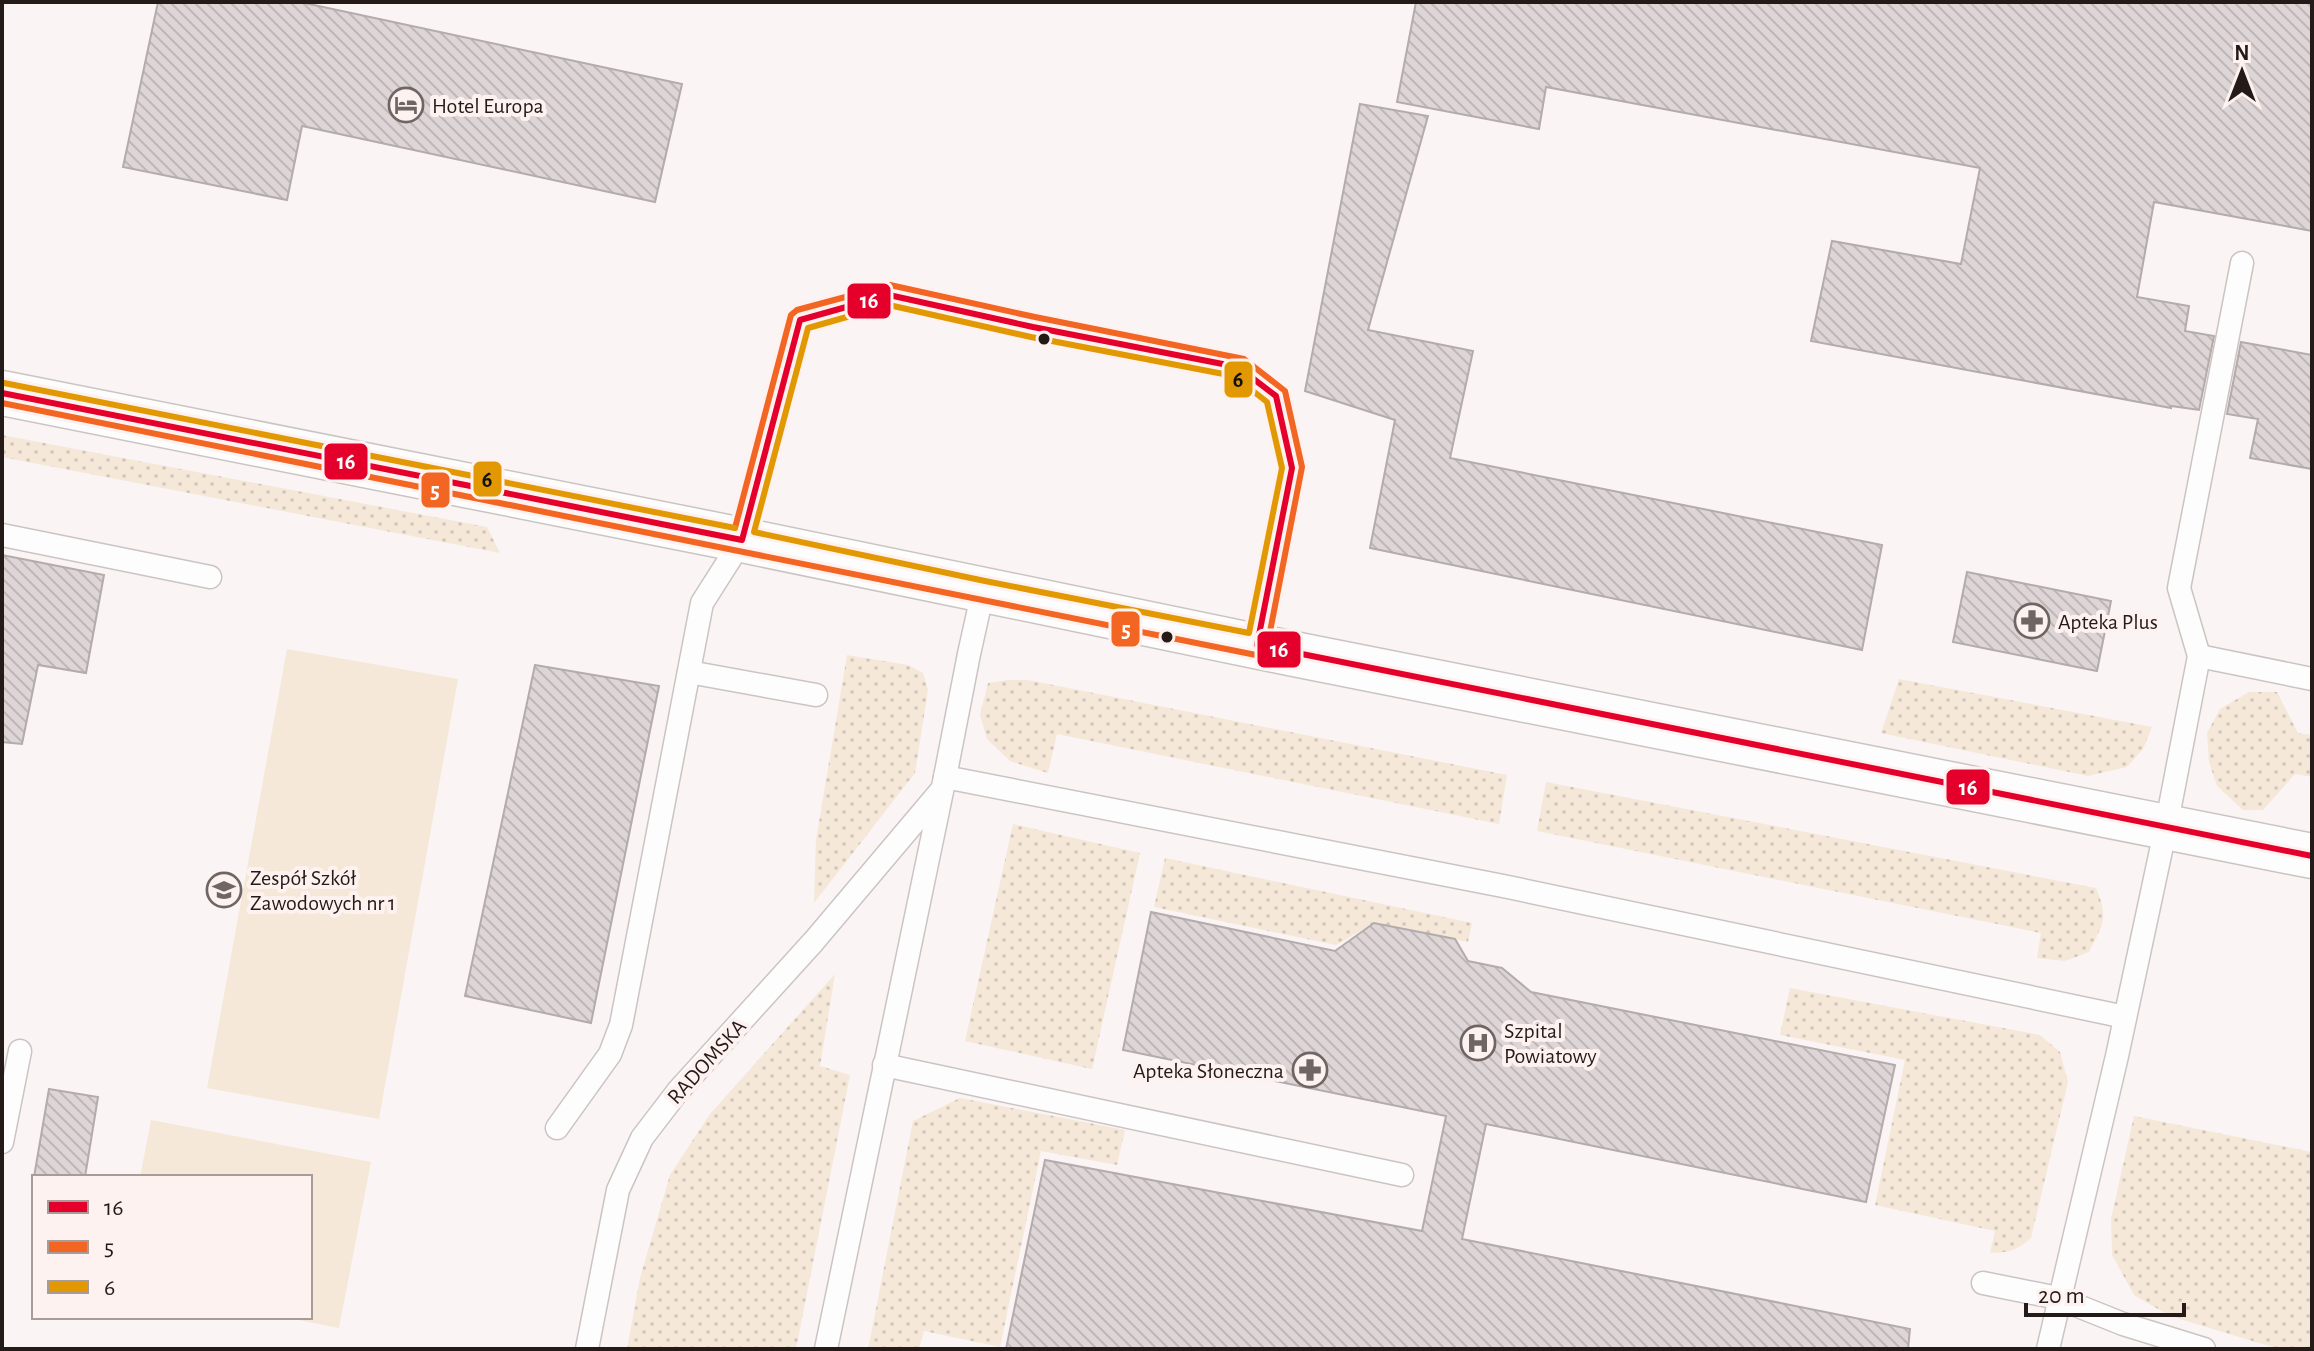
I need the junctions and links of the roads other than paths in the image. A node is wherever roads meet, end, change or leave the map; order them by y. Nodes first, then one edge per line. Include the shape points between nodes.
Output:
1 (2242, 263) dead end
2 (2, 393) edge
3 (2, 535) edge
4 (742, 540) junction
5 (210, 577) dead end
6 (983, 591) junction
7 (2199, 656) junction
8 (689, 672) junction
9 (2312, 679) edge
10 (816, 695) dead end
11 (943, 784) junction
12 (2166, 827) junction
13 (2312, 856) edge
14 (2125, 1017) junction
15 (20, 1051) dead end
16 (884, 1065) junction
17 (557, 1128) dead end
18 (2, 1142) edge
19 (1402, 1175) dead end
20 (1983, 1283) dead end
21 (2058, 1298) junction
22 (587, 1349) edge
23 (826, 1349) edge
24 (2048, 1349) edge
25 (2204, 1349) edge

1 - 7 lane via 2179,588
2 - 4 street
3 - 5 lane
4 - 6 street
4 - 8 lane via 702,603
6 - 11 lane
6 - 12 street
7 - 9 lane
7 - 12 lane
8 - 10 lane
8 - 17 lane via 621,1025 610,1054
11 - 14 lane via 1503,886
11 - 16 lane
11 - 22 lane, RADOMSKA via 642,1138 618,1190
12 - 13 street
12 - 14 lane
14 - 21 lane
15 - 18 lane
16 - 19 lane
16 - 23 lane
20 - 21 lane
21 - 24 lane
21 - 25 lane

